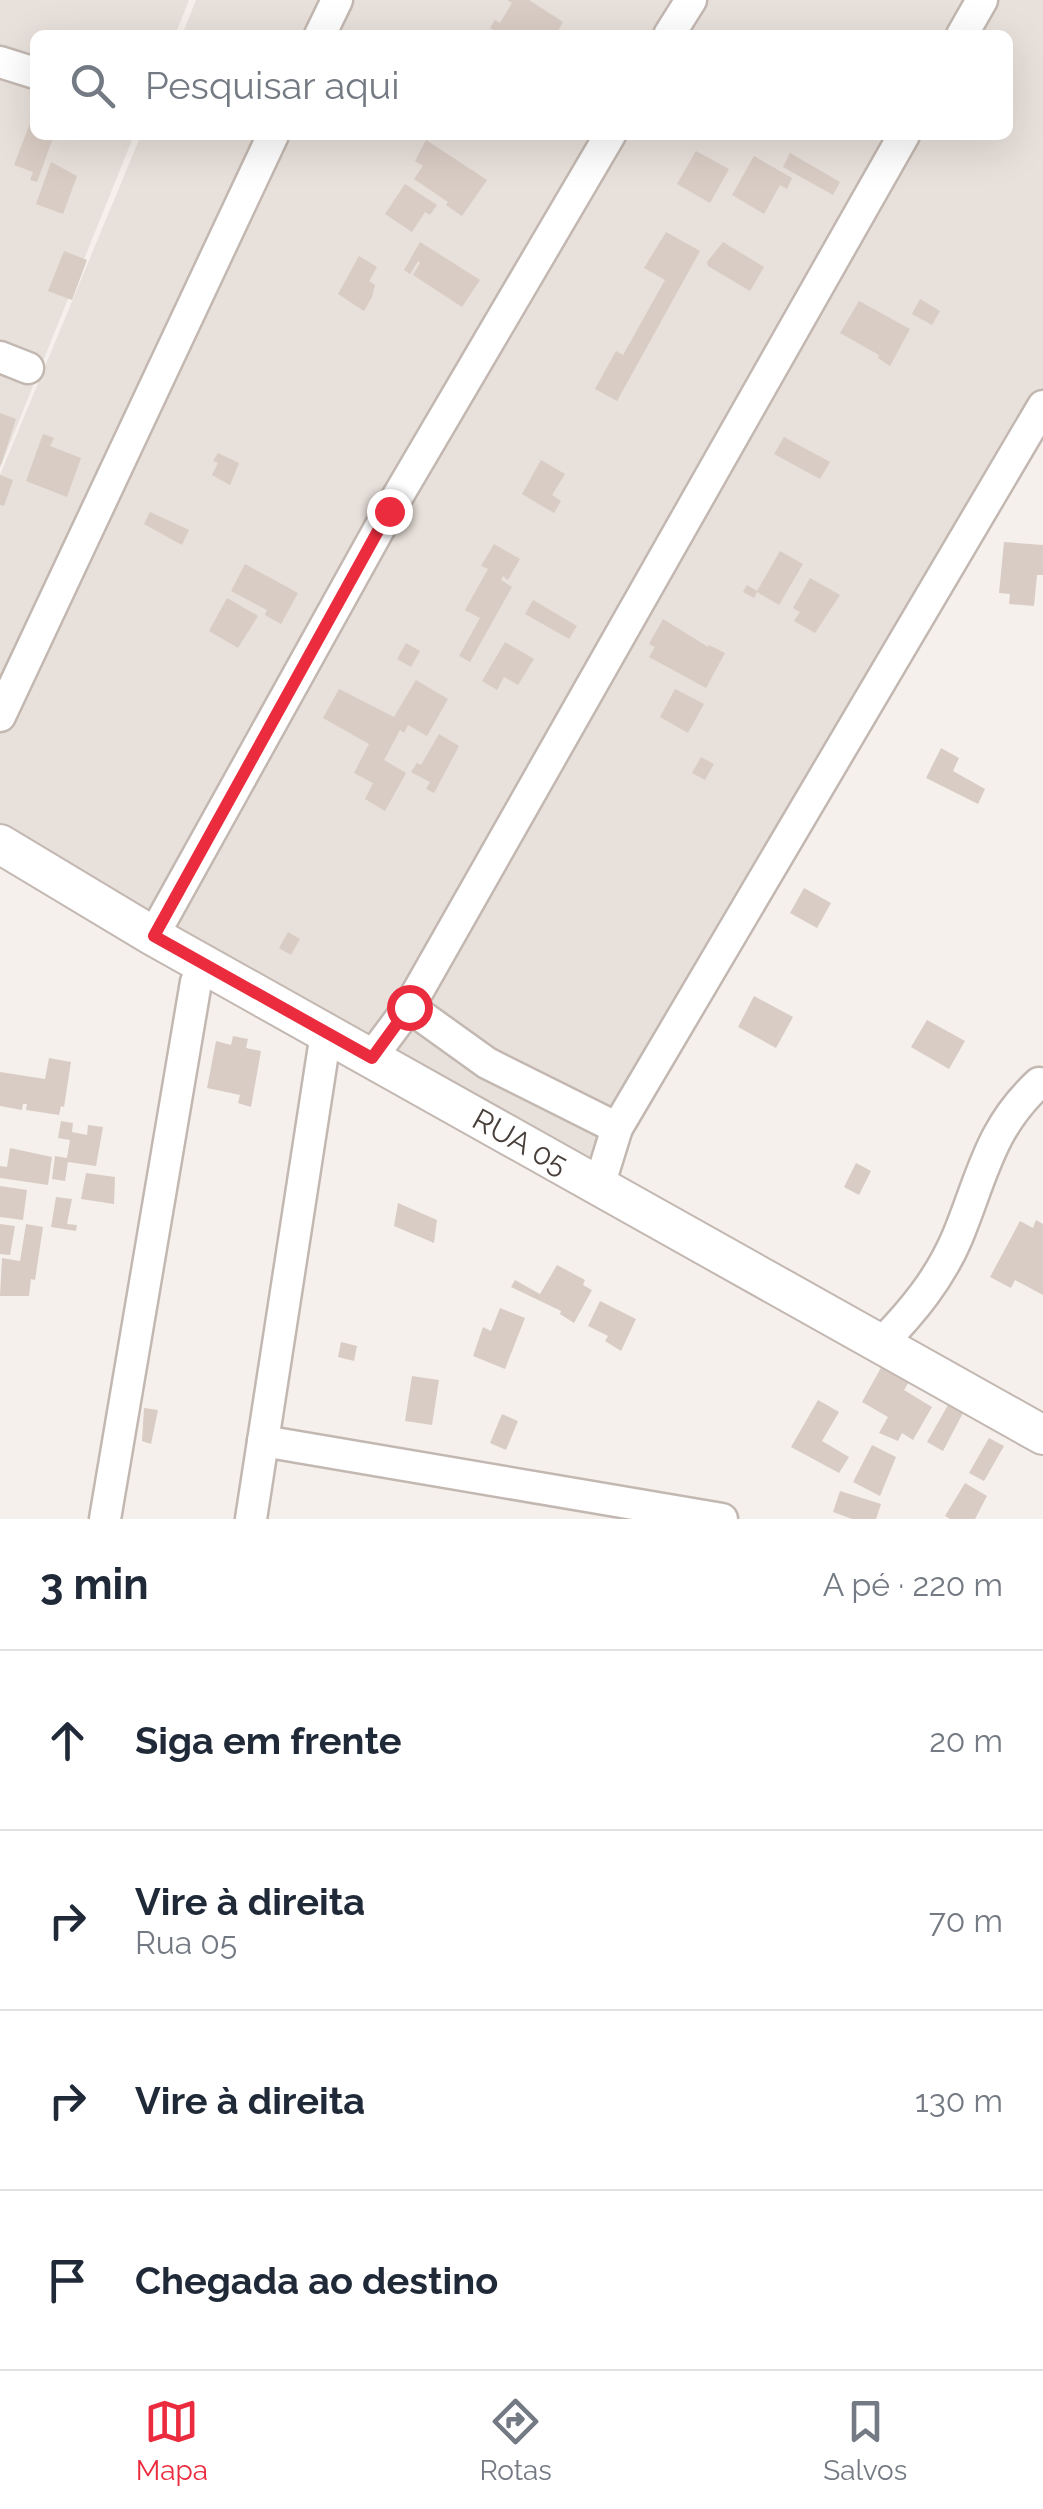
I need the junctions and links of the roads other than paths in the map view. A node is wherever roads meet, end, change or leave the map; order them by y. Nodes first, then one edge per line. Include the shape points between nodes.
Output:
1 (337, 0) edge
2 (691, 0) edge
3 (982, 0) edge
4 (322, 30) edge
5 (672, 30) edge
6 (965, 30) edge
7 (0, 62) edge
8 (30, 71) edge
9 (271, 140) edge
10 (607, 140) edge
11 (901, 140) edge
12 (1043, 406) edge
13 (0, 716) edge
14 (0, 844) edge
15 (154, 936) junction
16 (204, 964) junction
17 (409, 1007) junction
18 (326, 1033) junction
19 (372, 1058) junction
20 (1039, 1083) dead end
21 (617, 1128) junction
22 (598, 1186) junction
23 (881, 1344) junction
24 (1043, 1435) edge
25 (263, 1441) junction
26 (105, 1519) edge
27 (251, 1519) edge
28 (722, 1519) edge

1 - 4 street
2 - 5 street
3 - 6 street
7 - 8 street
9 - 13 street
10 - 15 street via 389,511
11 - 17 street
12 - 21 street
14 - 15 street, RUA 05
15 - 16 street, RUA 05
16 - 18 street, RUA 05
16 - 26 street
17 - 19 street
17 - 21 street via 487,1063
18 - 19 street, RUA 05
18 - 25 street
19 - 22 street, RUA 05
20 - 23 street via 1014,1106 956,1241 922,1301
21 - 22 street
22 - 23 street, RUA 05
23 - 24 street, RUA 05
25 - 27 street
25 - 28 street

